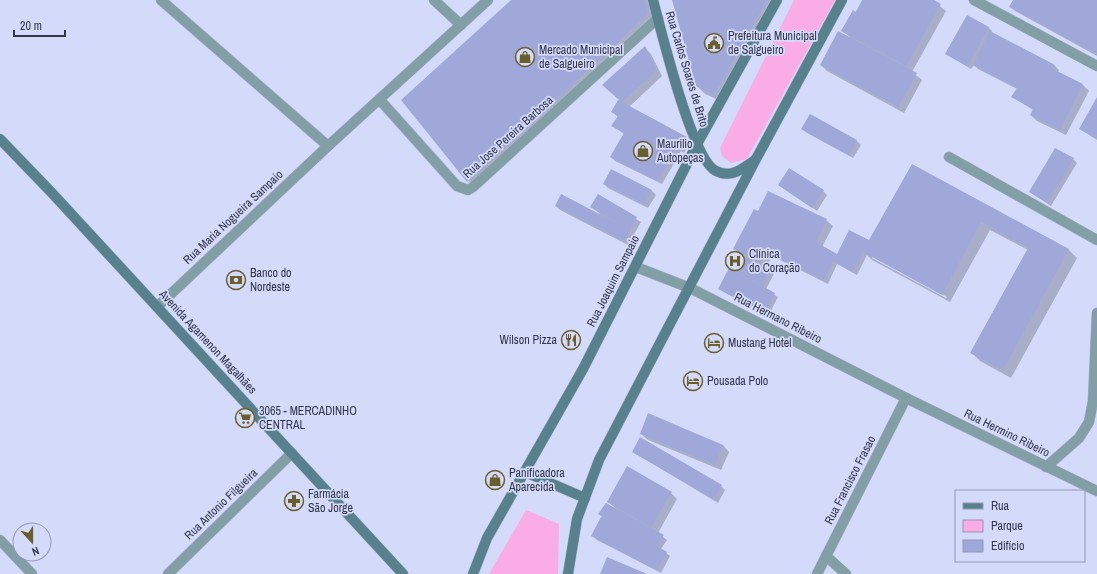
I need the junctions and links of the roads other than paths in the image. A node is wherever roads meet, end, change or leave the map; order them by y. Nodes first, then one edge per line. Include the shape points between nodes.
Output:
1 (161, 0) edge
2 (434, 0) edge
3 (488, 0) edge
4 (653, 0) edge
5 (777, 0) edge
6 (842, 0) edge
7 (974, 0) edge
8 (658, 18) junction
9 (460, 25) junction
10 (1097, 66) edge
11 (380, 100) junction
12 (0, 139) edge
13 (697, 144) junction
14 (328, 146) junction
15 (949, 157) dead end
16 (756, 159) junction
17 (1097, 240) edge
18 (636, 267) junction
19 (690, 288) junction
20 (157, 307) junction
21 (1097, 313) edge
22 (906, 398) junction
23 (292, 453) junction
24 (1046, 467) junction
25 (526, 472) junction
26 (1097, 491) edge
27 (585, 498) junction
28 (0, 540) edge
29 (826, 556) junction
30 (395, 564) junction
31 (32, 574) edge
32 (168, 574) edge
33 (403, 574) edge
34 (408, 574) edge
35 (473, 574) edge
36 (568, 574) edge
37 (817, 574) edge
38 (846, 574) edge

1 - 14 street
2 - 9 street
3 - 9 street, Rua Maria Nogueira Sampaio
4 - 8 main road, Rua Carlos Soares de Brito
5 - 13 main road, Rua Joaquim Sampaio
6 - 16 main road
7 - 10 street
8 - 11 street, Rua Jose Pereira Barbosa via 468,190 457,186
8 - 13 main road, Rua Carlos Soares de Brito
9 - 11 street, Rua Maria Nogueira Sampaio
11 - 14 street, Rua Maria Nogueira Sampaio
12 - 20 main road, Avenida Agamenon Magalhães
13 - 16 main road, Rua Carlos Soares de Brito via 705,161 715,171 724,174 735,174
13 - 18 main road, Rua Joaquim Sampaio
14 - 20 street, Rua Maria Nogueira Sampaio
15 - 17 street
16 - 19 main road
18 - 19 street, Rua Hermano Ribeiro
18 - 25 main road, Rua Joaquim Sampaio
19 - 22 street, Rua Hermano Ribeiro
19 - 27 main road via 599,460
20 - 23 main road, Avenida Agamenon Magalhães
21 - 24 street via 1093,401 1089,422 1079,438
22 - 24 street, Rua Hermino Ribeiro
22 - 29 street, Rua Francisco Frasao
23 - 30 main road, Avenida Agamenon Magalhães
23 - 32 street, Rua Antonio Filgueira
24 - 26 street, Rua Hermino Ribeiro
25 - 27 main road
25 - 35 main road, Rua Joaquim Sampaio via 487,538
27 - 36 main road via 577,520
28 - 31 street
29 - 37 street, Rua Francisco Frasao
29 - 38 street
30 - 33 main road
30 - 34 main road

